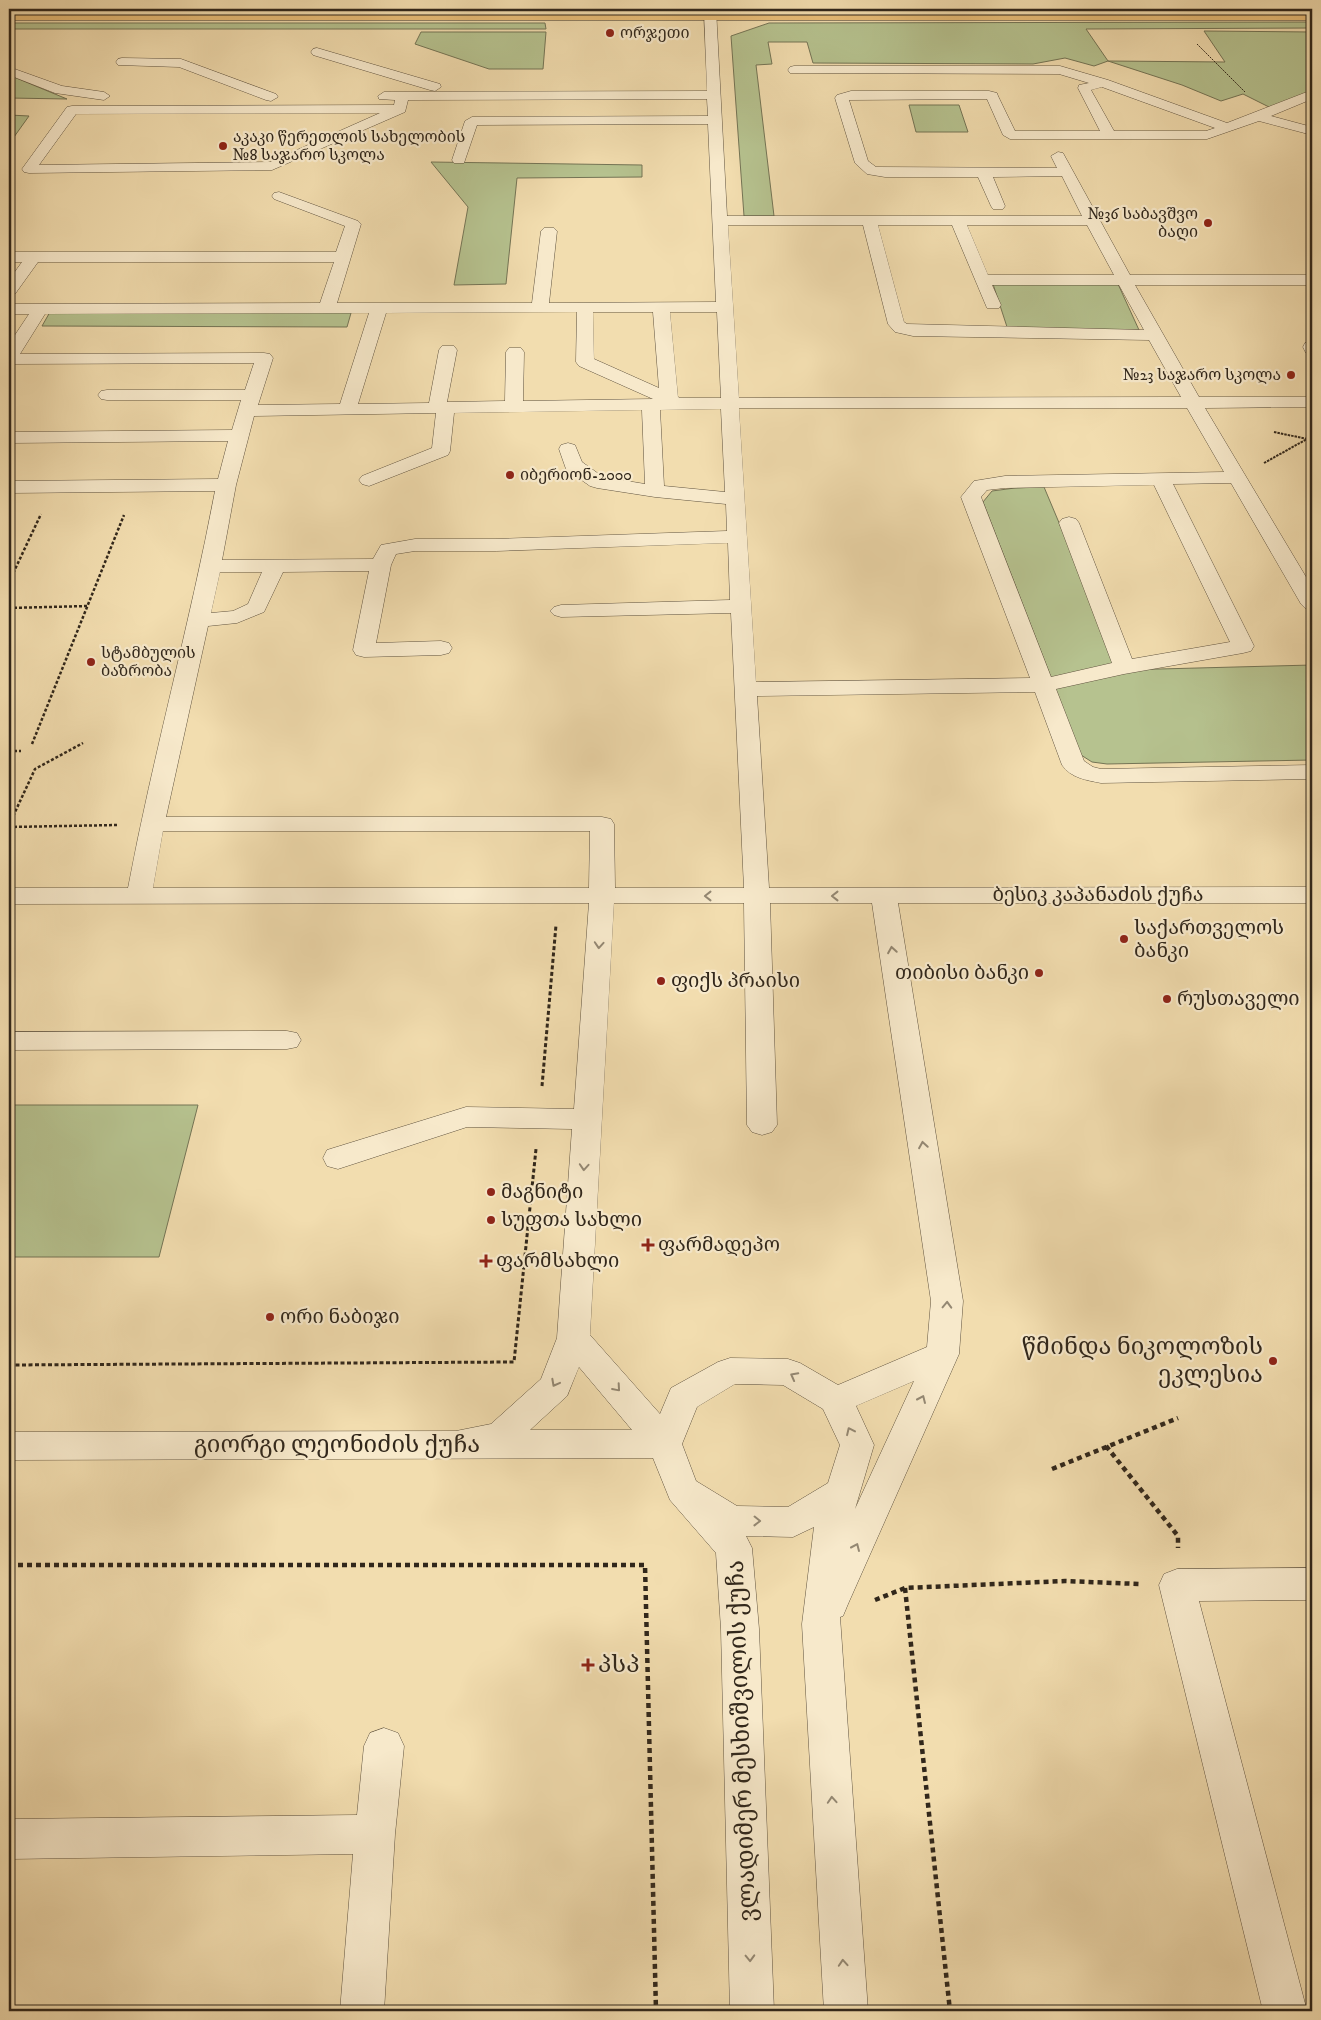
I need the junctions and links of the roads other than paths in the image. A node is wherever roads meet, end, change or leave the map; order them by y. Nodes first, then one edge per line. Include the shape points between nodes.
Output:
1 (936, 12) edge
2 (1033, 12) edge
3 (1226, 12) edge
4 (479, 13) edge
5 (538, 13) edge
6 (709, 13) edge
7 (749, 13) edge
8 (1312, 16) edge
9 (9, 17) edge
10 (317, 52) dead end
11 (122, 62) dead end
12 (794, 70) dead end
13 (9, 71) edge
14 (1103, 83) junction
15 (1312, 94) edge
16 (463, 95) junction
17 (713, 95) junction
18 (93, 96) junction
19 (112, 96) dead end
20 (192, 96) dead end
21 (271, 97) junction
22 (401, 102) junction
23 (72, 110) junction
24 (1258, 117) junction
25 (714, 120) junction
26 (1228, 128) junction
27 (1312, 131) edge
28 (1047, 135) junction
29 (1109, 135) junction
30 (459, 160) dead end
31 (29, 169) junction
32 (1066, 172) junction
33 (984, 173) junction
34 (16, 175) dead end
35 (279, 196) dead end
36 (998, 206) dead end
37 (1091, 220) junction
38 (720, 221) junction
39 (869, 221) junction
40 (958, 221) junction
41 (549, 231) dead end
42 (9, 257) edge
43 (33, 257) junction
44 (342, 257) junction
45 (982, 280) junction
46 (1312, 280) edge
47 (1125, 281) junction
48 (9, 291) edge
49 (993, 305) dead end
50 (725, 307) junction
51 (9, 308) edge
52 (40, 308) junction
53 (327, 308) junction
54 (379, 308) junction
55 (540, 308) junction
56 (584, 308) junction
57 (661, 308) junction
58 (1155, 335) junction
59 (448, 350) dead end
60 (515, 352) dead end
61 (9, 358) edge
62 (107, 395) dead end
63 (674, 401) junction
64 (1312, 402) edge
65 (250, 403) junction
66 (730, 403) junction
67 (1193, 403) junction
68 (651, 404) junction
69 (514, 407) junction
70 (442, 408) junction
71 (347, 410) junction
72 (238, 435) junction
73 (9, 437) edge
74 (568, 449) dead end
75 (1237, 477) junction
76 (1161, 479) junction
77 (369, 480) dead end
78 (226, 485) junction
79 (9, 487) edge
80 (655, 491) junction
81 (735, 499) junction
82 (1070, 523) dead end
83 (737, 537) junction
84 (381, 565) junction
85 (211, 566) junction
86 (275, 566) junction
87 (1312, 604) edge
88 (741, 606) junction
89 (561, 611) dead end
90 (198, 621) junction
91 (441, 648) dead end
92 (1124, 667) junction
93 (1044, 685) junction
94 (745, 689) junction
95 (1312, 772) edge
96 (152, 824) junction
97 (1312, 895) edge
98 (9, 896) edge
99 (139, 896) junction
100 (602, 896) junction
101 (757, 896) junction
102 (884, 896) junction
103 (287, 1040) dead end
104 (9, 1041) edge
105 (588, 1119) junction
106 (762, 1125) dead end
107 (338, 1158) dead end
108 (573, 1338) junction
109 (943, 1354) junction
110 (836, 1400) junction
111 (665, 1444) junction
112 (454, 1445) junction
113 (9, 1446) edge
114 (682, 1490) junction
115 (841, 1493) junction
116 (1312, 1584) edge
117 (821, 1624) junction
118 (384, 1746) dead end
119 (375, 1834) junction
120 (9, 1839) edge
121 (362, 2011) edge
122 (752, 2011) edge
123 (846, 2011) edge
124 (1285, 2011) edge

1 - 2 main road
1 - 7 main road
2 - 3 main road
3 - 8 main road
4 - 5 main road
4 - 9 main road
5 - 6 main road
6 - 7 main road
6 - 17 street
10 - 16 street
11 - 21 street via 181,63
12 - 14 street via 1060,70
13 - 18 street via 60,90
14 - 26 street
14 - 29 street via 1084,88
15 - 24 street
16 - 17 street
16 - 22 street
17 - 25 street
18 - 19 street
18 - 23 street
20 - 21 street
21 - 22 street
22 - 23 street
22 - 31 street via 272,166
23 - 31 street
24 - 26 street
24 - 27 street
25 - 30 street via 472,121
25 - 38 street
26 - 29 street via 1207,135
28 - 29 street
28 - 32 street
28 - 33 street via 1010,135 989,95 851,95 842,98 862,164 872,171
31 - 34 street
32 - 33 street
32 - 37 street
33 - 36 street
35 - 44 street via 353,224
37 - 40 street
37 - 47 street
38 - 39 street
38 - 50 street
39 - 40 street
39 - 58 street via 896,324 901,328 913,331
40 - 45 street
41 - 55 street
42 - 43 street
43 - 44 street
43 - 48 street
44 - 53 street
45 - 47 street
45 - 49 street
46 - 47 street
47 - 58 street
50 - 57 street
50 - 66 street
51 - 52 street
52 - 53 street
52 - 61 street
53 - 54 street
54 - 55 street
54 - 71 street
55 - 56 street
56 - 57 street
56 - 63 street via 585,362
57 - 63 street
58 - 67 street
59 - 70 street
60 - 69 street
61 - 65 street via 264,358
62 - 65 street
63 - 66 street
63 - 68 street
64 - 67 street
65 - 71 street
65 - 72 street
66 - 67 street
66 - 81 street
67 - 75 street
68 - 69 street
68 - 80 street
69 - 70 street
70 - 71 street
70 - 77 street via 441,452
72 - 73 street
72 - 78 street
74 - 80 street via 573,465 598,482
75 - 76 street
75 - 87 street
76 - 92 street via 1243,646
76 - 93 street via 1005,482 981,485 971,497
78 - 79 street
78 - 85 street
80 - 81 street
81 - 83 street
82 - 92 street
83 - 84 street via 415,545 388,549
83 - 88 street
84 - 86 street
84 - 91 street via 364,650
85 - 86 street
85 - 90 street
86 - 90 street via 257,608 238,617
88 - 89 street
88 - 94 street
90 - 96 street
92 - 93 street
93 - 94 street
93 - 95 street via 1074,765 1086,773 1101,776
94 - 101 street
96 - 99 street
96 - 100 street via 602,824
97 - 102 street, ბესიკ კაპანაძის ქუჩა
98 - 99 street, ბესიკ კაპანაძის ქუჩა
99 - 100 street, ბესიკ კაპანაძის ქუჩა
101 -> 100 street, ბესიკ კაპანაძის ქუჩა
100 -> 105 street
102 -> 101 street, ბესიკ კაპანაძის ქუჩა
101 - 106 street
109 -> 102 street via 948,1300
103 - 104 street
105 - 107 street via 466,1117
105 -> 108 street
108 -> 111 street
108 -> 112 street via 555,1387 501,1436
109 - 110 street
117 -> 109 street
110 -> 111 street via 788,1372 730,1371 683,1398
115 -> 110 street via 857,1445
111 - 112 street, გიორგი ლეონიძის ქუჩა
111 - 114 street
112 - 113 street, გიორგი ლეონიძის ქუჩა
114 -> 115 street via 731,1521 793,1522
114 -> 122 street, ვლადიმერ მესხიშვილის ქუჩა via 734,1548 740,1629
115 - 117 street via 830,1534
116 - 124 street via 1177,1585
123 -> 117 street
118 - 119 street
119 - 120 street
119 - 121 street

